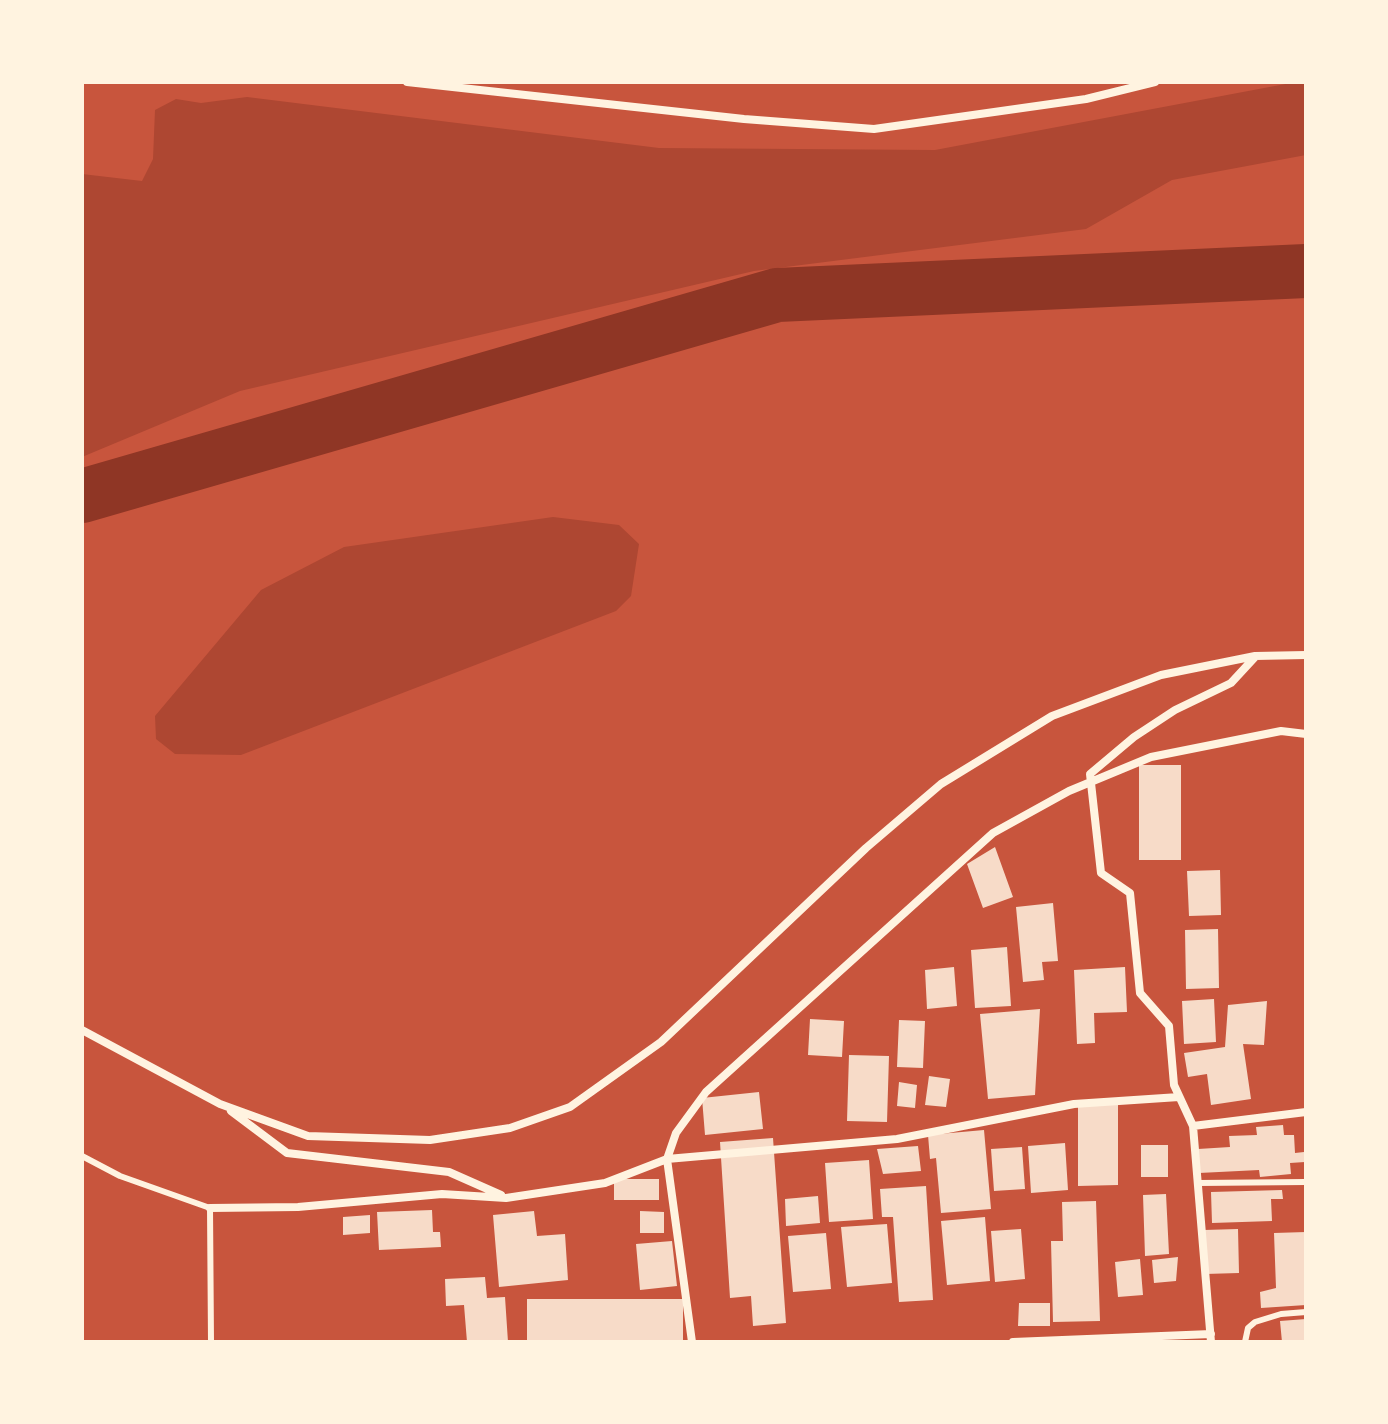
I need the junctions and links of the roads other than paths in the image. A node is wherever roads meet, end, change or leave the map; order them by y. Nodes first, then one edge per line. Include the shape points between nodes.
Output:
1 (407, 82) edge
2 (1155, 82) edge
3 (1306, 655) edge
4 (1255, 656) junction
5 (1306, 734) edge
6 (1091, 782) junction
7 (82, 1030) edge
8 (1179, 1097) junction
9 (220, 1104) junction
10 (1306, 1112) edge
11 (1193, 1126) junction
12 (82, 1156) edge
13 (667, 1159) junction
14 (1306, 1182) edge
15 (1198, 1183) junction
16 (506, 1198) junction
17 (210, 1208) junction
18 (1306, 1312) edge
19 (1211, 1338) edge
20 (211, 1342) edge
21 (692, 1342) edge
22 (1013, 1342) edge
23 (1245, 1342) edge

1 - 2 street via 874,129 1086,99
3 - 4 street
4 - 6 street via 1231,683 1134,737 1090,774
4 - 9 street via 1161,675 1052,716 941,784 661,1042 570,1107 510,1128 430,1140 308,1136
5 - 6 street via 1281,731 1151,757
6 - 8 street via 1101,873 1130,893 1140,993 1169,1026
6 - 13 street via 993,833 706,1092 676,1133
7 - 9 street
8 - 11 street
8 - 13 street via 1074,1104 897,1139
9 - 16 street via 287,1153 449,1172
10 - 11 street
11 - 15 street
12 - 17 lane via 120,1176
13 - 16 street via 605,1183
13 - 21 street
14 - 15 lane
15 - 19 street
16 - 17 street via 442,1194 298,1207
17 - 20 lane
18 - 23 lane via 1255,1322
19 - 22 street

